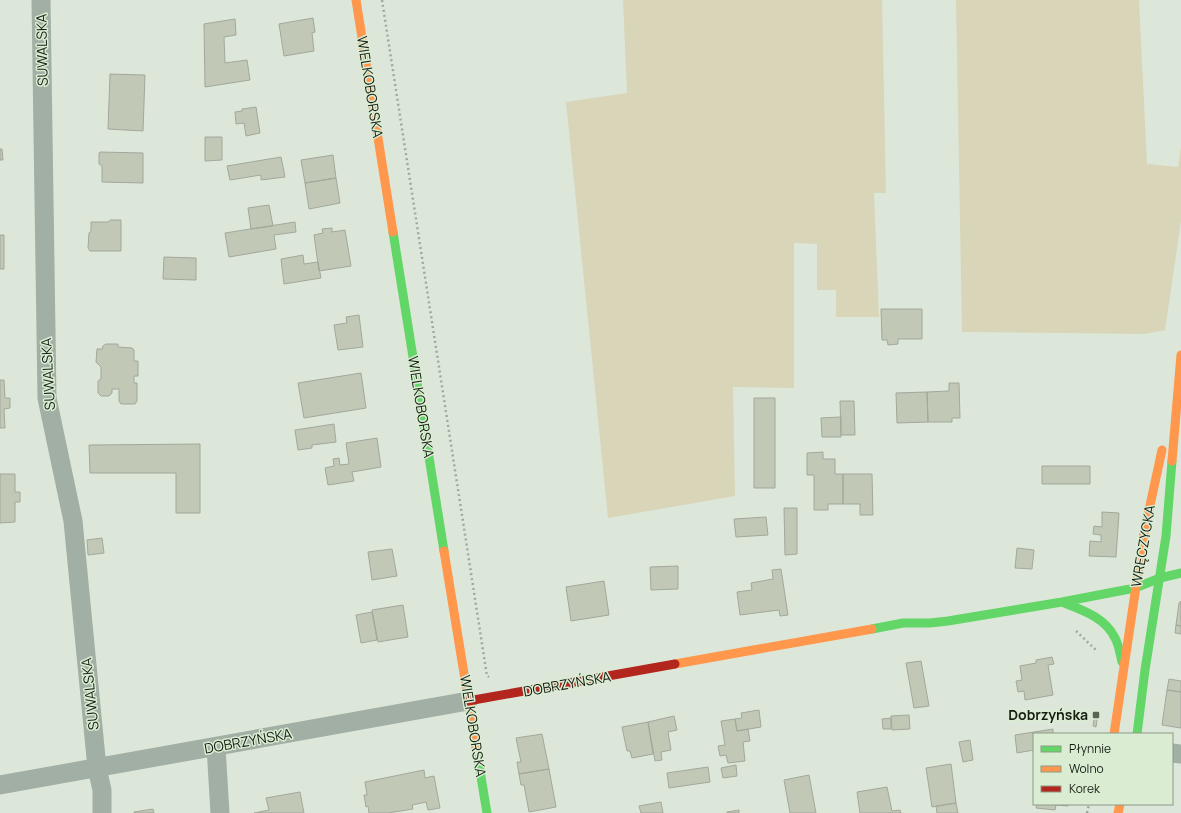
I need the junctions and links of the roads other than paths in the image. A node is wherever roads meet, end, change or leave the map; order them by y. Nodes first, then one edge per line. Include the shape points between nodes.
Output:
1 (41, 0) edge
2 (356, 0) edge
3 (1181, 358) edge
4 (1166, 428) dead end
5 (1163, 443) dead end
6 (1181, 573) edge
7 (1160, 578) junction
8 (1135, 588) junction
9 (1062, 602) junction
10 (1154, 613) junction
11 (1124, 668) junction
12 (468, 701) junction
13 (1114, 733) edge
14 (1137, 733) edge
15 (216, 747) junction
16 (97, 768) junction
17 (0, 785) edge
18 (102, 813) edge
19 (220, 813) edge
20 (487, 813) edge

1 - 16 street, SUWALSKA via 47,398 72,521
2 - 12 street, WIELKOBORSKA
3 - 4 street, WRĘCZYCKA
3 - 7 street, WRĘCZYCKA
5 - 8 street, WRĘCZYCKA
6 - 7 street, DOBRZYŃSKA
7 - 8 street, DOBRZYŃSKA
7 - 10 street, WRĘCZYCKA
8 - 9 street, DOBRZYŃSKA
8 - 10 street via 1146,597
8 - 11 street, WRĘCZYCKA
9 - 11 street via 1095,616 1108,626 1115,638
9 - 12 street, DOBRZYŃSKA via 948,621 903,624
10 - 14 street, WRĘCZYCKA
11 - 13 street, WRĘCZYCKA
12 - 15 street, DOBRZYŃSKA
12 - 20 street, WIELKOBORSKA
15 - 16 street, DOBRZYŃSKA
15 - 19 street
16 - 17 street, DOBRZYŃSKA
16 - 18 street, SUWALSKA via 102,790

